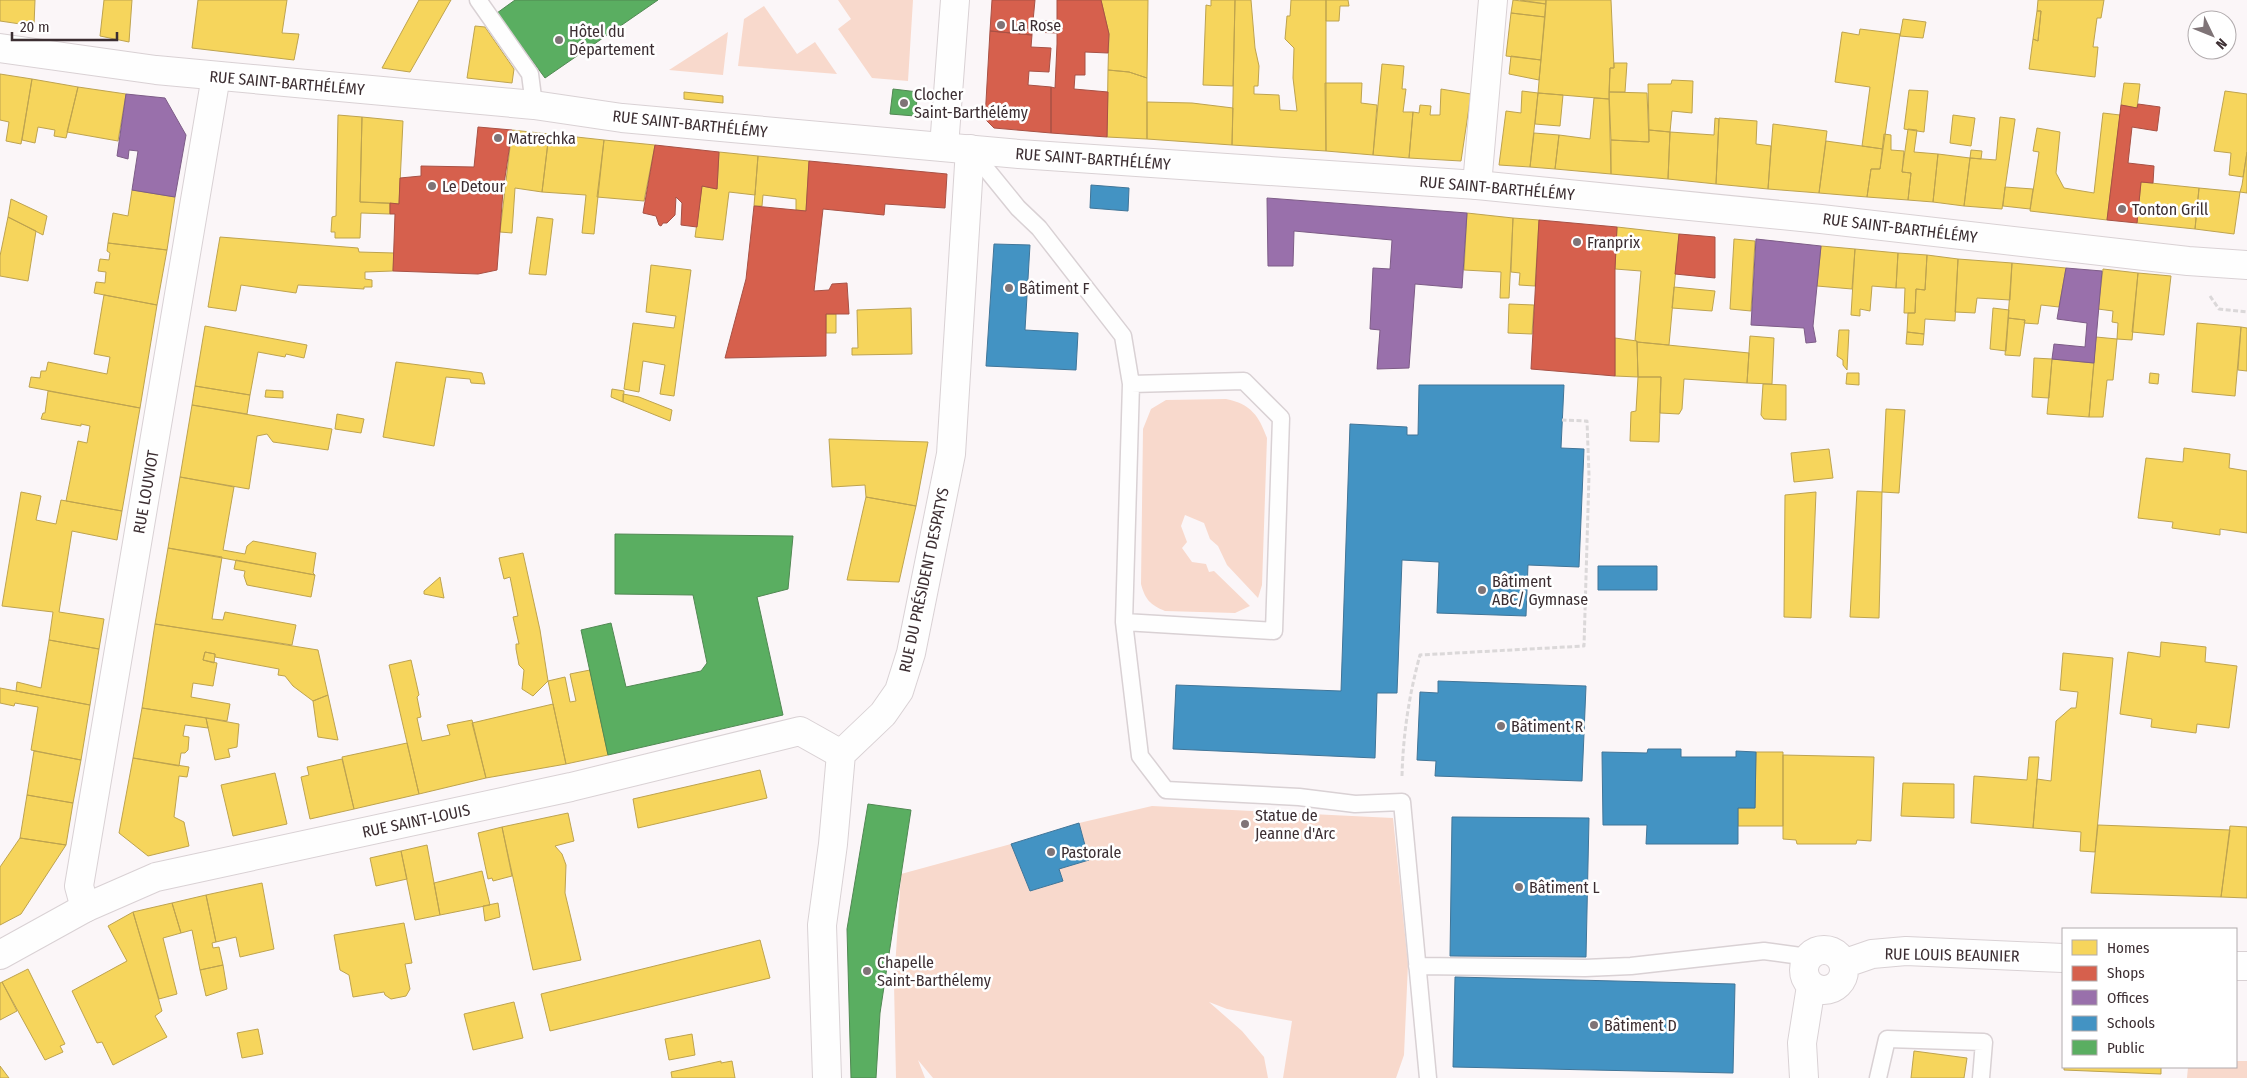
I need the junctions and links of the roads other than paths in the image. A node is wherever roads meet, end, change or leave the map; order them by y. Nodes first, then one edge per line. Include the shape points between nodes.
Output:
1 (478, 0) edge
2 (955, 0) edge
3 (1492, 0) edge
4 (0, 48) edge
5 (216, 76) junction
6 (534, 105) junction
7 (957, 148) junction
8 (1477, 185) junction
9 (2247, 265) edge
10 (1131, 384) junction
11 (1124, 622) junction
12 (841, 754) junction
13 (85, 908) junction
14 (0, 955) edge
15 (1808, 957) junction
16 (2062, 958) edge
17 (1843, 964) junction
18 (1417, 966) junction
19 (1810, 986) junction
20 (827, 1078) edge
21 (1428, 1078) edge
22 (1804, 1078) edge
23 (1878, 1078) edge
24 (1981, 1078) edge

1 - 6 lane via 530,74
2 - 7 main road, RUE DU PRÉSIDENT DESPATYS
3 - 8 main road
4 - 5 main road, RUE SAINT-BARTHÉLÉMY
5 - 6 main road, RUE SAINT-BARTHÉLÉMY
5 - 13 main road, RUE LOUVIOT via 79,886
6 - 7 main road, RUE SAINT-BARTHÉLÉMY via 622,118
7 - 8 main road, RUE SAINT-BARTHÉLÉMY
7 - 10 lane via 1038,228 1124,336
7 - 12 main road, RUE DU PRÉSIDENT DESPATYS via 951,454 911,653 899,691 883,714
8 - 9 main road, RUE SAINT-BARTHÉLÉMY
10 - 11 lane
10 - 11 lane via 1244,381 1281,418 1281,428 1274,632
11 - 18 lane via 1140,756 1166,790 1299,797 1356,804 1402,802
12 - 13 main road, RUE SAINT-LOUIS via 800,731 570,787 156,877
12 - 20 main road via 822,925
13 - 14 main road, RUE SAINT-LOUIS
15 - 17 main road via 1817,951 1828,950
15 - 18 lane via 1764,951 1585,968
15 - 19 main road via 1804,966
16 - 17 main road, RUE LOUIS BEAUNIER via 1906,951 1872,954
17 - 19 main road via 1844,974 1831,990
18 - 21 lane
19 - 22 main road via 1802,1043
23 - 24 lane via 1887,1039 1984,1042

